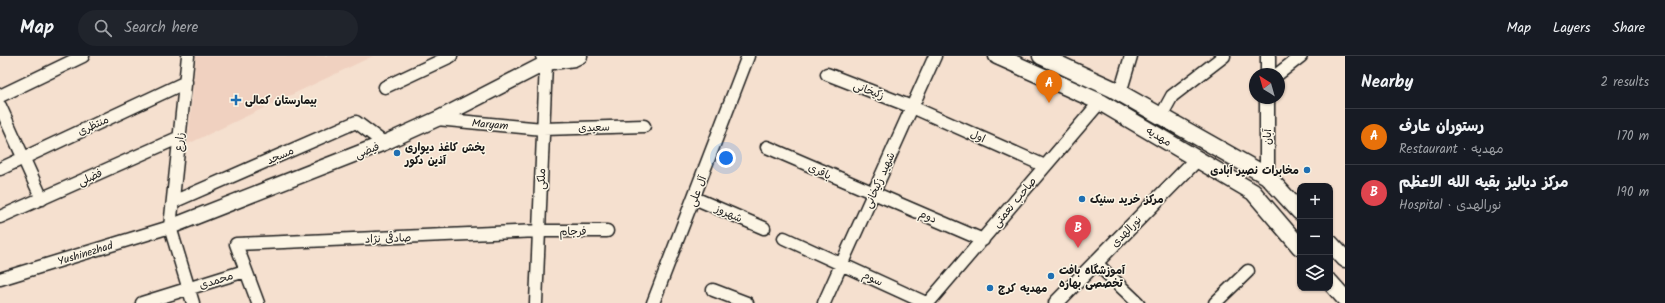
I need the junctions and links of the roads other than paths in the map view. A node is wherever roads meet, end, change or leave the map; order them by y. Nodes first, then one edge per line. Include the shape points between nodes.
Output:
1 (83, 56) edge
2 (188, 56) edge
3 (451, 56) edge
4 (580, 56) edge
5 (748, 56) edge
6 (935, 56) edge
7 (997, 56) edge
8 (1041, 56) edge
9 (1132, 56) edge
10 (1224, 56) edge
11 (1268, 56) edge
12 (1301, 56) edge
13 (548, 58) edge
14 (1268, 68) edge
15 (1285, 69) edge
16 (827, 74) dead end
17 (186, 82) junction
18 (385, 87) dead end
19 (1120, 93) junction
20 (0, 96) edge
21 (1100, 102) junction
22 (1267, 104) edge
23 (0, 106) edge
24 (912, 107) junction
25 (1161, 116) junction
26 (437, 120) junction
27 (644, 126) dead end
28 (543, 129) junction
29 (180, 137) junction
30 (384, 143) junction
31 (767, 147) dead end
32 (23, 158) junction
33 (1196, 159) junction
34 (1045, 166) junction
35 (0, 169) edge
36 (1266, 176) junction
37 (873, 194) junction
38 (694, 198) junction
39 (42, 199) junction
40 (173, 202) junction
41 (1297, 209) edge
42 (0, 218) edge
43 (170, 227) junction
44 (764, 228) dead end
45 (607, 231) dead end
46 (540, 232) junction
47 (784, 238) dead end
48 (983, 240) junction
49 (1297, 243) edge
50 (1333, 246) edge
51 (1345, 259) edge
52 (1095, 262) junction
53 (842, 263) junction
54 (245, 271) junction
55 (1248, 271) dead end
56 (0, 279) edge
57 (1333, 285) edge
58 (188, 289) junction
59 (713, 290) dead end
60 (1345, 299) edge
61 (142, 303) edge
62 (192, 303) edge
63 (258, 303) edge
64 (536, 303) edge
65 (653, 303) edge
66 (746, 303) edge
67 (824, 303) edge
68 (927, 303) edge
69 (1056, 303) edge
70 (1138, 303) edge
71 (1215, 303) edge

1 - 20 street
2 - 17 street, زارع
3 - 18 street
4 - 13 street, فیضی via 574,59
5 - 38 street, آل علی
6 - 24 street, شهید زکیخانی
7 - 21 main road, مهدیه
8 - 19 main road, مهدیه
9 - 19 street
10 - 25 street via 1172,96
11 - 14 street
12 - 15 street
13 - 26 street, فیضی
13 - 28 street, ملکی
16 - 24 street, زکیخانی
17 - 29 street, زارع
17 - 32 street, منتظری
19 - 25 main road, مهدیه
21 - 33 main road, مهدیه
21 - 34 street, صاحب نعمتی
22 - 36 street, آبان
23 - 32 street
24 - 34 street, اول
24 - 37 street, شهید زکیخانی
25 - 36 main road, مهدیه
26 - 28 street, Maryam
26 - 30 street, فیضی
27 - 28 street, سعیدی
28 - 46 street, ملکی
29 - 39 street, فضلی
29 - 40 street, زارع
30 - 40 street, مسجد via 356,122
30 - 43 street, فیضی
31 - 37 street, باقری
32 - 35 street, منتظری
32 - 39 street
33 - 49 main road, مهدیه via 1253,192
33 - 52 street, نورالهدی
34 - 48 street, صاحب نعمتی
36 - 41 main road, مهدیه
37 - 48 street, دوم
37 - 53 street, شهید زکیخانی
38 - 44 street, شهروز
38 - 65 street, آل علی
39 - 42 street, فضلی
40 - 43 street, زارع
43 - 56 street, Yushinezhad
43 - 58 street
45 - 46 street, فرجام
46 - 54 street, صادقی نژاد via 236,244
46 - 64 street, ملکی
47 - 53 street
48 - 68 street, صاحب نعمتی
50 - 51 main road
52 - 69 street, نورالهدی
52 - 70 street
53 - 67 street, شهید زکیخانی
53 - 68 street, سوم
54 - 58 street, محمدی
54 - 63 street
55 - 71 street
57 - 60 main road
58 - 61 street, محمدی
58 - 62 street
59 - 66 street

